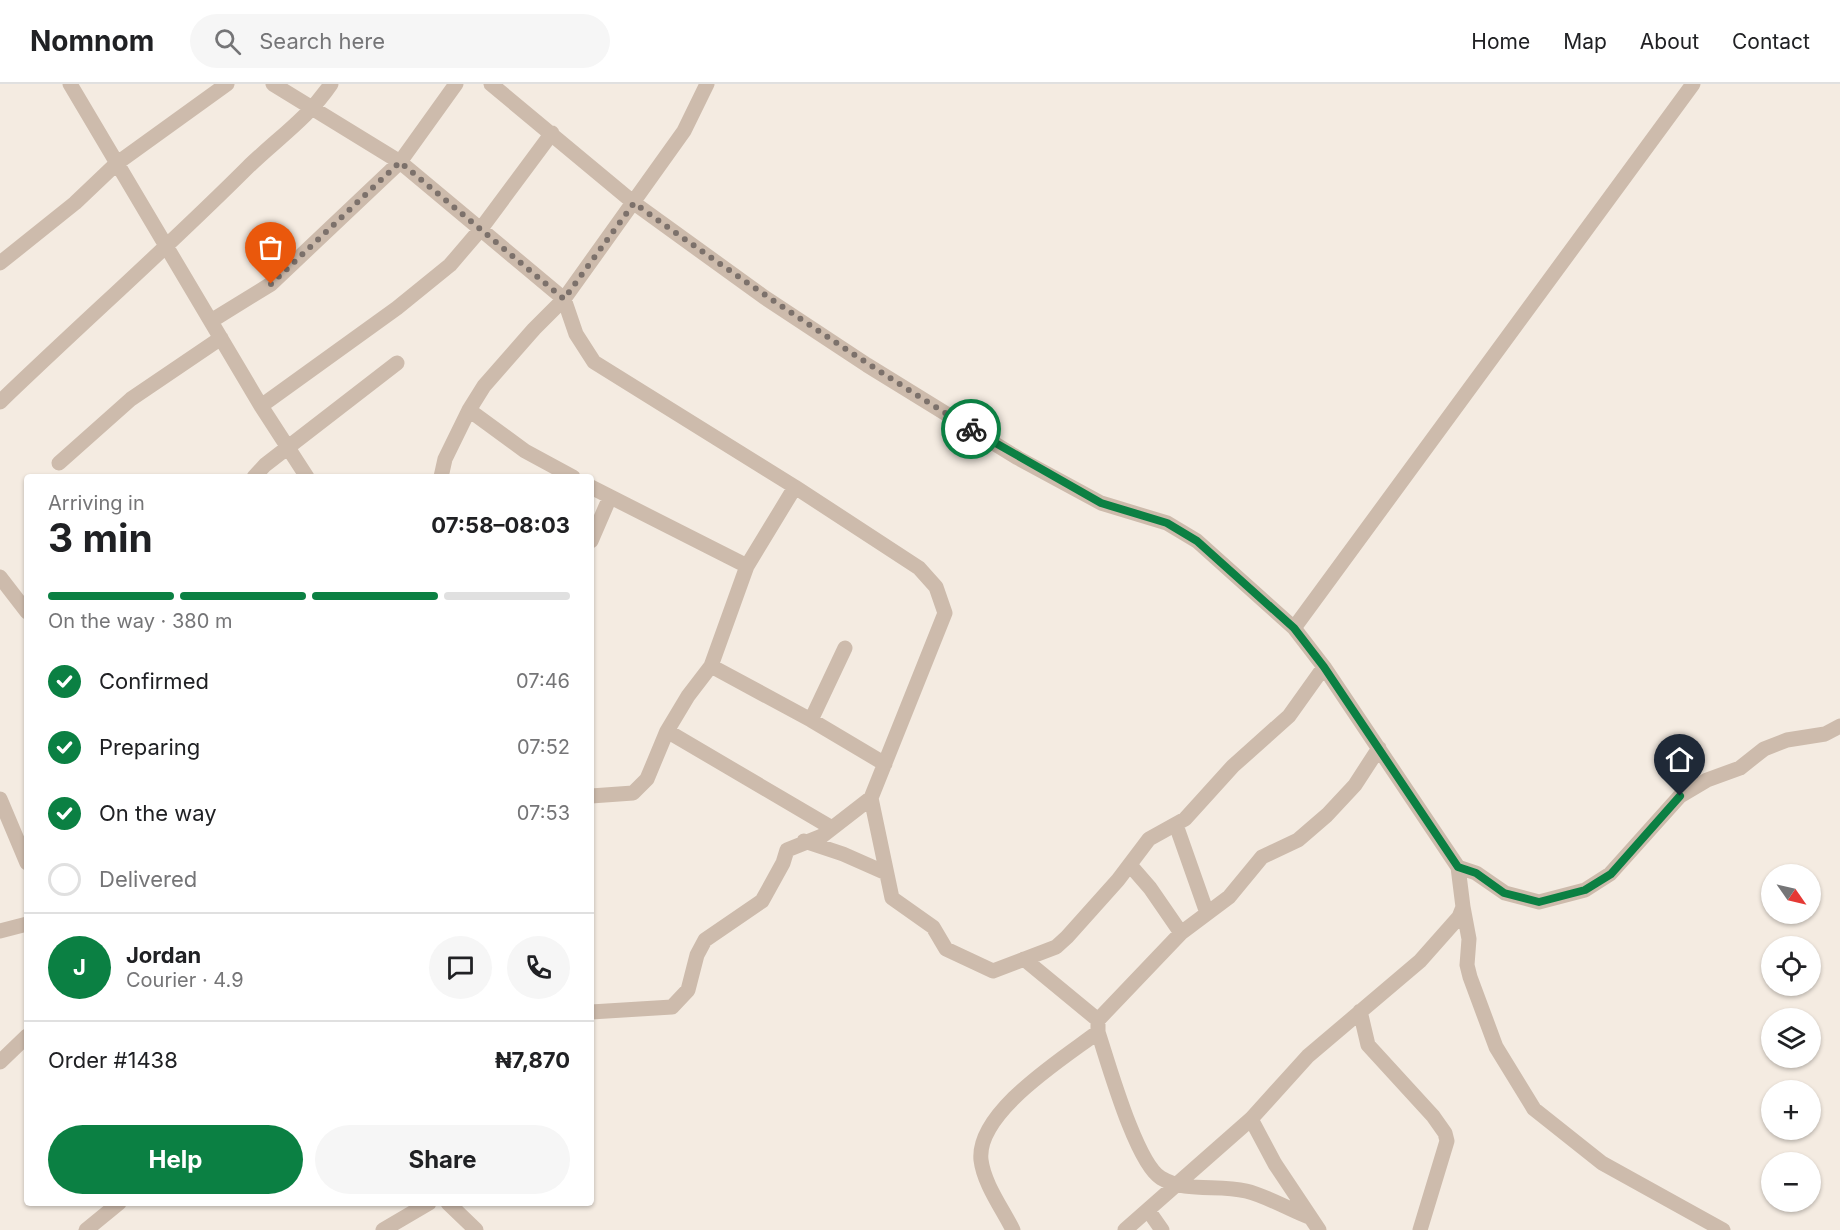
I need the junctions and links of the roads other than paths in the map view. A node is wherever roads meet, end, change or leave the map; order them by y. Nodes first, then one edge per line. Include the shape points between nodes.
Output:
1 (70, 84) edge
2 (227, 84) edge
3 (273, 84) edge
4 (331, 84) edge
5 (456, 84) edge
6 (491, 84) edge
7 (707, 84) edge
8 (1693, 84) edge
9 (314, 109) junction
10 (552, 133) junction
11 (400, 162) junction
12 (116, 164) junction
13 (634, 203) junction
14 (480, 230) junction
15 (168, 248) junction
16 (0, 263) edge
17 (564, 299) junction
18 (211, 321) junction
19 (221, 338) junction
20 (397, 363) dead end
21 (0, 402) edge
22 (261, 406) junction
23 (469, 410) junction
24 (288, 448) junction
25 (59, 463) dead end
26 (258, 474) edge
27 (306, 474) edge
28 (442, 474) edge
29 (567, 474) edge
30 (795, 487) junction
31 (594, 489) edge
32 (610, 497) junction
33 (594, 534) edge
34 (747, 566) junction
35 (0, 577) edge
36 (24, 608) edge
37 (1294, 628) junction
38 (845, 648) dead end
39 (711, 666) junction
40 (1324, 667) junction
41 (811, 720) junction
42 (1840, 726) edge
43 (667, 731) junction
44 (1379, 748) junction
45 (885, 764) junction
46 (594, 796) edge
47 (872, 798) junction
48 (0, 799) edge
49 (1176, 825) junction
50 (832, 828) junction
51 (804, 841) junction
52 (24, 856) edge
53 (1130, 865) junction
54 (1458, 867) junction
55 (886, 873) junction
56 (1463, 907) junction
57 (1207, 913) junction
58 (24, 925) edge
59 (0, 931) edge
60 (1181, 933) junction
61 (1024, 958) junction
62 (1360, 1011) junction
63 (594, 1012) edge
64 (1098, 1026) junction
65 (24, 1039) edge
66 (0, 1062) edge
67 (1251, 1119) junction
68 (1176, 1186) junction
69 (115, 1206) edge
70 (424, 1206) edge
71 (465, 1209) edge
72 (1148, 1210) junction
73 (1310, 1217) junction
74 (86, 1230) edge
75 (383, 1230) edge
76 (476, 1230) edge
77 (1013, 1230) edge
78 (1125, 1230) edge
79 (1162, 1230) edge
80 (1319, 1230) edge
81 (1420, 1230) edge
82 (1723, 1230) edge

1 - 12 street
2 - 12 street
3 - 9 street
4 - 9 street
5 - 11 street
6 - 10 street
7 - 13 street via 684,131
8 - 37 street
9 - 11 street
9 - 15 street via 270,146
10 - 13 street
10 - 14 street
11 - 14 street
11 - 18 street via 271,284
12 - 15 street
12 - 16 street
13 - 17 street
13 - 37 street via 764,297 1018,458 1101,503 1167,523 1197,541
14 - 17 street
14 - 22 street via 450,265 397,308
15 - 18 street
15 - 21 street
17 - 23 street via 491,378
17 - 30 street via 576,334 594,362
18 - 19 street
19 - 22 street
19 - 25 street via 131,399
20 - 24 street
22 - 24 street
23 - 28 street
23 - 29 street via 525,451
24 - 26 street
24 - 27 street
30 - 34 street
30 - 45 street via 919,568 936,587 945,614
31 - 32 street
32 - 33 street
32 - 34 street
34 - 39 street
35 - 36 street
37 - 40 street
38 - 41 street
39 - 41 street
39 - 43 street
40 - 44 street
40 - 49 street via 1289,716
41 - 45 street
42 - 54 street via 1826,734 1787,740 1764,749 1740,768 1707,780 1680,796 1611,874 1585,890 1539,902 1504,893 1476,873
43 - 46 street via 647,779 633,793
43 - 50 street
44 - 54 street
44 - 57 street via 1355,785 1327,815 1298,840 1262,857 1229,897
45 - 47 street
47 - 50 street
47 - 55 street
48 - 52 street
49 - 53 street via 1154,835
49 - 57 street
50 - 51 street via 822,836
51 - 55 street
51 - 63 street via 787,850 762,901 705,940 688,990 672,1007
53 - 60 street
53 - 61 street via 1056,947
54 - 56 street
55 - 61 street via 892,898 933,927 946,949 993,971
56 - 62 street via 1459,917 1420,961
56 - 82 street via 1470,977 1496,1047 1534,1109 1602,1163
57 - 60 street
58 - 59 street
60 - 64 street
61 - 64 street
62 - 67 street via 1308,1056
62 - 81 street via 1368,1045 1433,1116 1448,1141
64 - 68 street via 1124,1109 1149,1167
64 - 77 street via 1000,1111 986,1139 981,1156 984,1176
65 - 66 street
67 - 68 street
67 - 73 street
68 - 72 street
68 - 73 street via 1246,1191
69 - 74 street
70 - 75 street
71 - 76 street
72 - 78 street
72 - 79 street
73 - 80 street

